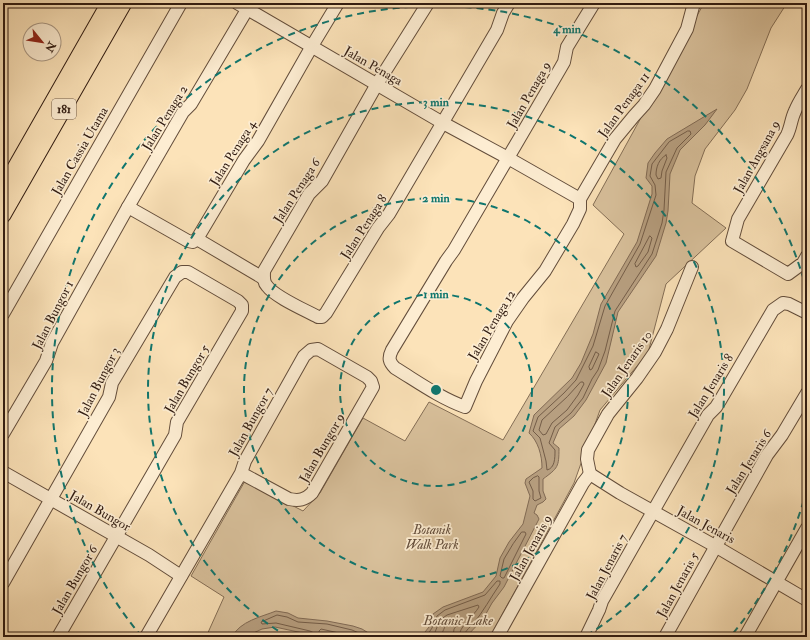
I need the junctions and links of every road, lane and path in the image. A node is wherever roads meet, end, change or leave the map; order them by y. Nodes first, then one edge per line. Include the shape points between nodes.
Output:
1 (109, 3) edge
2 (124, 3) edge
3 (182, 3) edge
4 (237, 3) edge
5 (338, 3) edge
6 (428, 3) edge
7 (509, 3) edge
8 (594, 3) edge
9 (694, 3) edge
10 (249, 6) edge
11 (312, 46) junction
12 (377, 84) junction
13 (807, 89) edge
14 (443, 123) junction
15 (508, 158) junction
16 (3, 189) edge
17 (580, 199) junction
18 (128, 207) junction
19 (3, 215) edge
20 (197, 239) junction
21 (807, 256) edge
22 (692, 267) dead end
23 (263, 278) junction
24 (215, 288) joint
25 (807, 313) edge
26 (3, 314) edge
27 (423, 386) joint
28 (373, 387) joint
29 (807, 393) edge
30 (3, 434) edge
31 (3, 472) edge
32 (241, 473) junction
33 (590, 474) junction
34 (52, 500) junction
35 (654, 512) junction
36 (807, 528) edge
37 (117, 537) junction
38 (715, 546) junction
39 (181, 576) junction
40 (777, 582) junction
41 (3, 583) edge
42 (807, 600) edge
43 (58, 637) edge
44 (146, 637) edge
45 (497, 637) edge
46 (586, 637) edge
47 (665, 637) edge
48 (745, 637) edge

1 - 16 main road, 181
2 - 19 main road, 181
3 - 26 street, Jalan Cassia Utama
4 - 10 street, Jalan Penaga
5 - 11 street, Jalan Penaga 4
6 - 12 street, Jalan Penaga 6
7 - 14 street via 497,30
8 - 15 street, Jalan Penaga 9 via 567,47 564,62
9 - 17 street, Jalan Penaga 11 via 686,29 655,90 615,139
10 - 11 street, Jalan Penaga
10 - 18 street, Jalan Penaga 2
11 - 12 street, Jalan Penaga
11 - 20 street, Jalan Penaga 4 via 258,141
12 - 14 street, Jalan Penaga
12 - 23 street, Jalan Penaga 6 via 322,181 314,188 264,271
13 - 21 street, Jalan Angsana 9 via 795,109 787,135 738,220 732,240 788,274
14 - 15 street, Jalan Penaga
14 - 23 street, Jalan Penaga 8 via 389,214 322,317 273,292 266,286
15 - 17 street, Jalan Penaga
15 - 27 street, Jalan Penaga 9 via 389,355 389,361 395,368
17 - 27 street, Jalan Penaga 12 via 580,209 573,224 545,271 507,321 465,407
18 - 20 street via 188,242
18 - 30 street, Jalan Bungor 1 via 52,343 46,361
20 - 23 street
22 - 33 street, Jalan Jenaris 10 via 655,352 608,414 588,450
24 - 34 street, Jalan Bungor 3 via 188,272 182,272 174,277 112,383 109,397
24 - 37 street, Jalan Bungor 5 via 238,301 242,305 242,311 177,422 175,436
25 - 35 street, Jalan Jenaris 8 via 783,303 774,310 716,407 708,415
28 - 32 street, Jalan Bungor 9 via 306,500 289,499
28 - 32 street, Jalan Bungor 7 via 368,377 318,349 311,350 300,362 245,460
29 - 38 street, Jalan Jenaris 6 via 767,455
31 - 34 street, Jalan Bungor
32 - 39 street, Jalan Bungor 7
33 - 35 street, Jalan Jenaris
33 - 45 street, Jalan Jenaris 9
34 - 37 street, Jalan Bungor
34 - 41 street
35 - 38 street, Jalan Jenaris
35 - 46 street, Jalan Jenaris 7 via 602,601
36 - 40 street
37 - 39 street, Jalan Bungor
37 - 43 street, Jalan Bungor 6
38 - 40 street, Jalan Jenaris
38 - 47 street, Jalan Jenaris 5
39 - 44 street, Jalan Bungor 7
40 - 42 street, Jalan Jenaris
40 - 48 street

